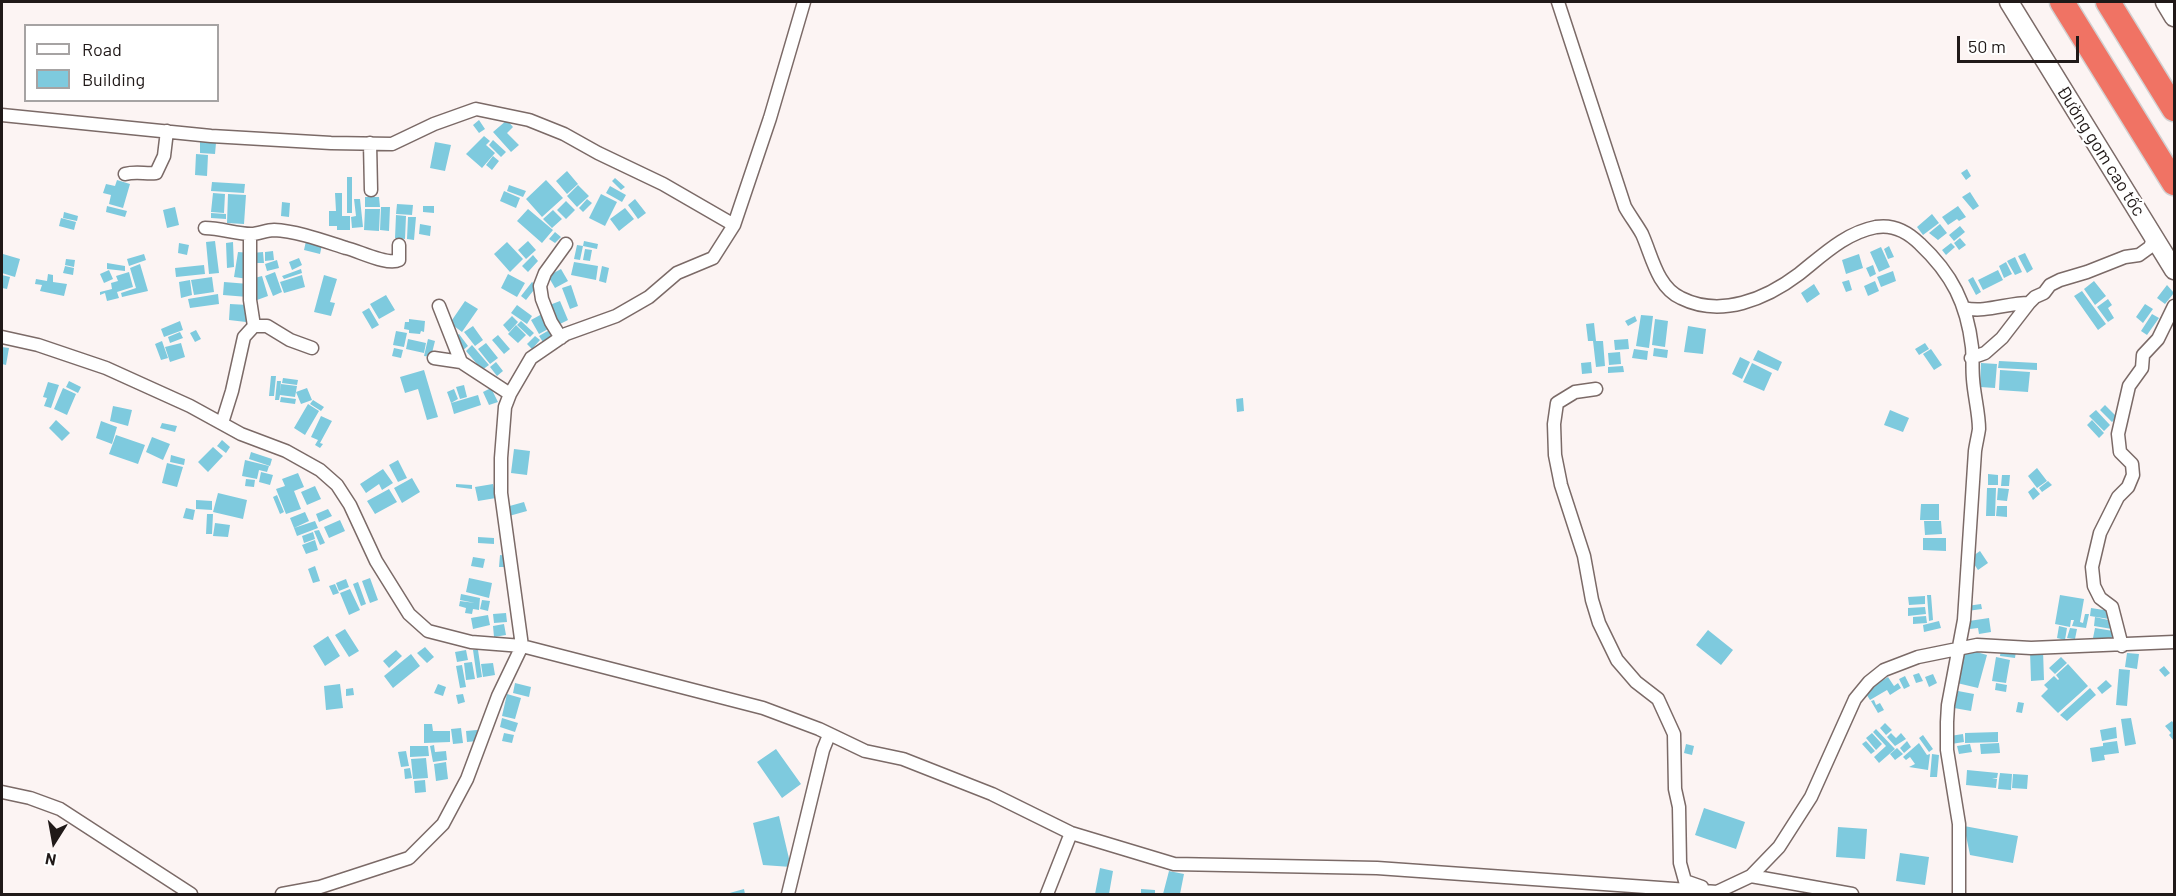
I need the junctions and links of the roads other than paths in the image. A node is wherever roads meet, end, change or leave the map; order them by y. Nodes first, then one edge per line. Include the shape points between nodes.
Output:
1 (804, 2) edge
2 (1558, 2) edge
3 (2010, 2) edge
4 (2062, 2) edge
5 (2108, 2) edge
6 (2165, 2) edge
7 (2175, 17) edge
8 (2175, 109) edge
9 (2, 115) edge
10 (167, 131) junction
11 (370, 143) junction
12 (125, 174) dead end
13 (2175, 183) edge
14 (371, 190) dead end
15 (734, 225) junction
16 (205, 228) dead end
17 (250, 234) junction
18 (2154, 236) junction
19 (399, 244) dead end
20 (566, 244) dead end
21 (2175, 270) edge
22 (2029, 303) junction
23 (439, 306) dead end
24 (2175, 306) edge
25 (1964, 308) junction
26 (254, 326) junction
27 (2, 337) edge
28 (561, 338) junction
29 (312, 348) dead end
30 (434, 358) dead end
31 (1971, 358) junction
32 (461, 362) junction
33 (1596, 389) dead end
34 (510, 394) junction
35 (222, 423) junction
36 (2175, 642) edge
37 (2122, 645) junction
38 (522, 646) junction
39 (1960, 647) junction
40 (829, 735) junction
41 (2, 792) edge
42 (1071, 833) junction
43 (1751, 876) junction
44 (1717, 892) junction
45 (191, 894) edge
46 (282, 894) edge
47 (788, 894) edge
48 (1047, 894) edge
49 (1852, 894) edge
50 (1959, 894) edge

1 - 15 street
2 - 25 street via 1625,207 1641,231 1669,292 1716,307 1753,300 1789,281 1838,243 1879,227 1905,231 1917,241 1951,280
3 - 18 main road, Đường gom cao tốc
4 - 13 highway
5 - 8 highway
6 - 7 main road
9 - 10 street
10 - 11 street
10 - 12 street via 164,156 156,172
11 - 14 street
11 - 15 street via 392,144 476,109 529,120 663,184
15 - 28 street via 712,258 677,273 649,297 616,316
16 - 17 street
17 - 19 street via 274,230 296,234 395,262 399,260
17 - 26 street
18 - 21 main road, Đường gom cao tốc
18 - 22 street via 2150,247 2139,255 2060,280
20 - 28 street via 540,286 551,322
22 - 25 street via 1981,310
22 - 31 street via 2002,338
23 - 32 street
24 - 37 street via 2158,339 2143,355 2142,368 2129,386 2118,434 2120,452 2132,464 2133,475 2100,533 2092,567 2094,585 2112,607
25 - 31 street
26 - 29 street via 267,326
26 - 35 street via 244,337
27 - 35 street via 106,368
28 - 34 street via 531,358
30 - 32 street
31 - 39 street via 1979,428
32 - 34 street
33 - 44 street via 1575,392 1557,403 1555,455 1561,485 1584,556 1599,623 1617,660 1658,699 1674,734 1680,863 1685,881
34 - 38 street via 505,407 501,493
35 - 38 street via 320,470 337,485 409,614 428,631 471,642
36 - 37 street
37 - 39 street
38 - 40 street via 763,708
38 - 46 street via 498,696 467,779 443,824 409,858 320,887
39 - 43 street via 1884,670 1864,687 1845,718 1811,797 1779,847
39 - 50 street via 1947,722 1947,750 1959,824
40 - 42 street via 980,790
40 - 47 street
41 - 45 street via 60,809
42 - 44 street via 1174,864 1377,868
42 - 48 street
43 - 44 street
43 - 49 street

